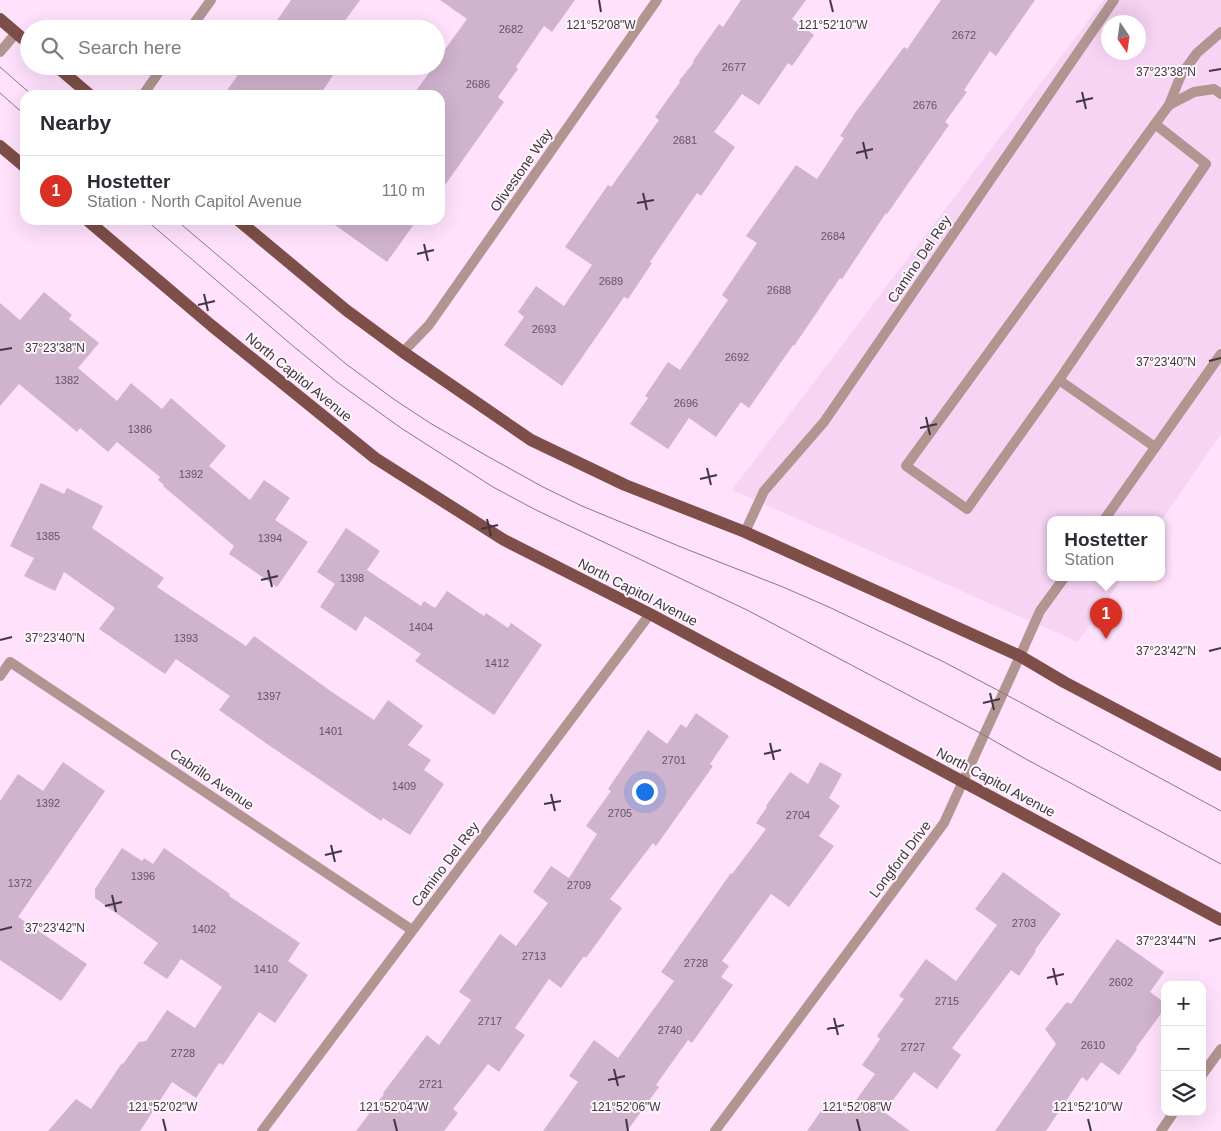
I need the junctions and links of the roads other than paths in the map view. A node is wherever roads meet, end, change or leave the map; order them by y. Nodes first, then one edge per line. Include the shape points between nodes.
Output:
1 (211, 0) edge
2 (657, 0) edge
3 (1114, 0) edge
4 (0, 20) edge
5 (197, 20) edge
6 (1221, 32) edge
7 (16, 33) junction
8 (20, 36) edge
9 (0, 52) edge
10 (67, 75) edge
11 (157, 75) edge
12 (84, 90) edge
13 (146, 90) edge
14 (1221, 94) edge
15 (1169, 105) junction
16 (1156, 124) junction
17 (0, 146) edge
18 (20, 164) edge
19 (93, 225) edge
20 (244, 225) edge
21 (403, 352) junction
22 (1221, 354) edge
23 (1059, 380) junction
24 (1155, 447) junction
25 (1107, 516) edge
26 (745, 532) junction
27 (1062, 581) edge
28 (650, 614) junction
29 (1020, 656) junction
30 (0, 676) edge
31 (1221, 765) edge
32 (963, 781) junction
33 (1221, 920) edge
34 (412, 930) junction
35 (1221, 1049) edge
36 (1205, 1071) edge
37 (1171, 1116) edge
38 (262, 1131) edge
39 (715, 1131) edge
40 (1161, 1131) edge

1 - 5 street
2 - 21 street, Olivestone Way via 429,325
3 - 26 street, Camino Del Rey via 824,422 764,491
4 - 7 main road
6 - 15 street via 1197,53 1181,75
7 - 8 main road
7 - 9 street
10 - 12 main road
11 - 13 street
14 - 15 street via 1214,89 1194,92
15 - 16 street
16 - 23 street via 1206,164
16 - 23 street via 906,466 967,508
17 - 18 main road
19 - 28 main road, North Capitol Avenue via 375,458 504,540
20 - 21 main road via 346,310
21 - 26 main road via 531,440 624,485
22 - 24 street
23 - 24 street
24 - 25 street
26 - 29 main road
27 - 29 street, Longford Drive via 1040,611
28 - 32 main road, North Capitol Avenue
28 - 34 street, Camino Del Rey
29 - 31 main road
29 - 32 street, Longford Drive
30 - 34 street, Cabrillo Avenue via 10,662
32 - 33 main road, North Capitol Avenue
32 - 39 street, Longford Drive via 944,823
34 - 38 street, Camino Del Rey
35 - 36 street
37 - 40 street

